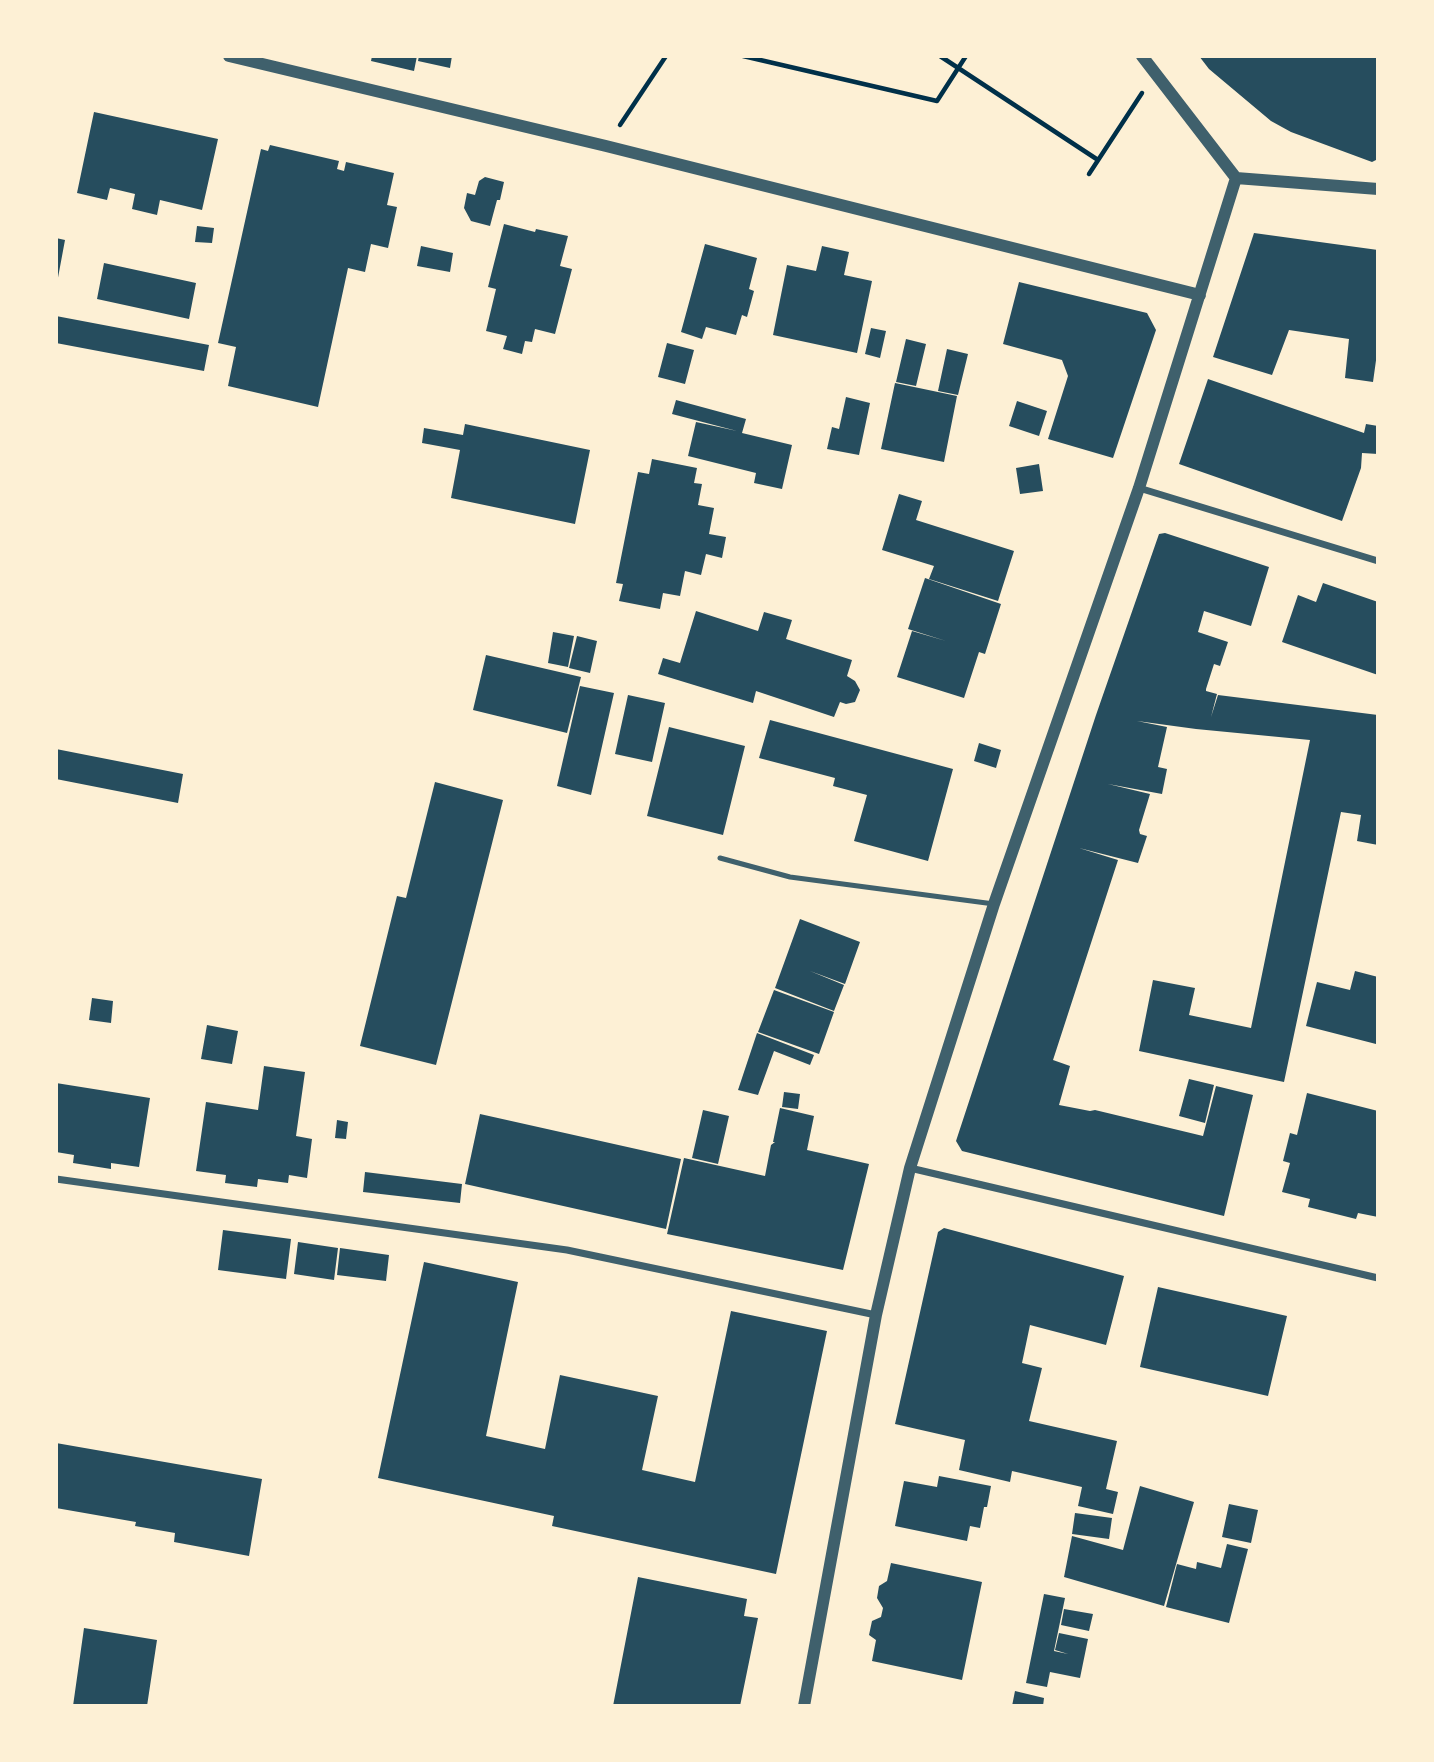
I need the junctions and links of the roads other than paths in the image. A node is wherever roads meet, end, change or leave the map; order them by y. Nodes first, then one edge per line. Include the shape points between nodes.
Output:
1 (229, 56) edge
2 (1142, 56) edge
3 (1236, 178) junction
4 (1378, 189) edge
5 (1200, 295) junction
6 (1139, 488) junction
7 (1378, 561) edge
8 (720, 858) dead end
9 (994, 904) junction
10 (910, 1168) junction
11 (56, 1179) edge
12 (1378, 1278) edge
13 (876, 1315) junction
14 (804, 1706) edge

1 - 5 street
2 - 3 street
3 - 4 street
3 - 5 street
5 - 6 street
6 - 7 street
6 - 9 street
8 - 9 lane via 790,877
9 - 10 street
10 - 12 street
10 - 13 street
11 - 13 street via 567,1250
13 - 14 street

